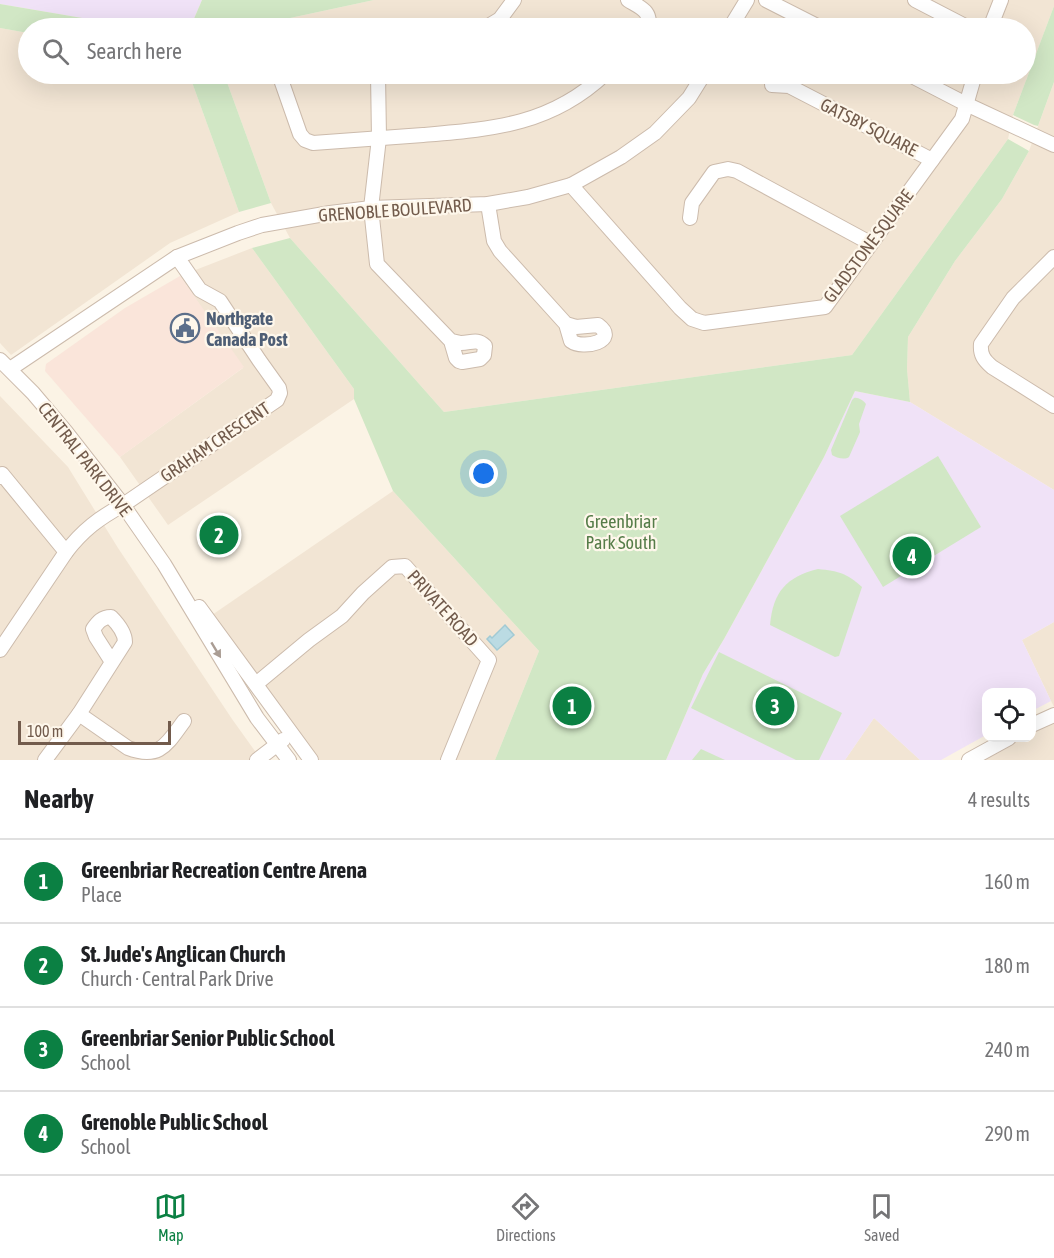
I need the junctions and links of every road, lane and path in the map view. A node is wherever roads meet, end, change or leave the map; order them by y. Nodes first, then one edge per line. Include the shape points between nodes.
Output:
1 (514, 0) edge
2 (628, 0) edge
3 (747, 0) edge
4 (766, 0) edge
5 (915, 0) edge
6 (1001, 0) edge
7 (501, 18) edge
8 (649, 18) edge
9 (736, 18) edge
10 (801, 18) edge
11 (950, 18) edge
12 (994, 18) edge
13 (282, 84) edge
14 (378, 84) edge
15 (594, 84) edge
16 (698, 84) edge
17 (927, 84) edge
18 (972, 84) edge
19 (772, 85) dead end
20 (966, 104) junction
21 (380, 138) junction
22 (1054, 145) edge
23 (932, 160) junction
24 (571, 185) junction
25 (488, 204) junction
26 (371, 208) junction
27 (690, 218) dead end
28 (870, 243) junction
29 (177, 257) junction
30 (1054, 257) edge
31 (566, 324) dead end
32 (451, 341) dead end
33 (5, 364) edge
34 (1054, 406) edge
35 (0, 477) edge
36 (123, 505) junction
37 (66, 552) junction
38 (164, 564) junction
39 (0, 650) edge
40 (112, 662) dead end
41 (256, 684) junction
42 (79, 714) junction
43 (1054, 715) edge
44 (184, 721) dead end
45 (1036, 723) edge
46 (291, 734) junction
47 (1002, 742) edge
48 (276, 745) junction
49 (45, 760) edge
50 (257, 760) edge
51 (289, 760) edge
52 (311, 760) edge
53 (448, 760) edge
54 (969, 760) edge

1 - 7 street
2 - 8 street via 642,8
3 - 9 street
4 - 10 street
5 - 11 street
6 - 12 street
13 - 21 street via 305,140 313,143
14 - 21 street
15 - 21 street via 554,110 515,124
16 - 24 street, GRENOBLE BOULEVARD via 655,133
17 - 20 street
18 - 20 street, GLADSTONE SQUARE
19 - 23 street, GATSBY SQUARE via 789,86
20 - 22 street
20 - 23 street, GLADSTONE SQUARE via 962,119
21 - 26 street
23 - 28 street, GLADSTONE SQUARE
24 - 25 street, GRENOBLE BOULEVARD
24 - 28 street, GLADSTONE SQUARE via 681,308 692,319 704,323 825,307
25 - 26 street, GRENOBLE BOULEVARD
25 - 31 street via 494,241 500,251
26 - 29 street, GRENOBLE BOULEVARD via 262,225
26 - 32 street via 377,264
27 - 28 street via 692,203 714,172 728,169
29 - 33 street, GRENOBLE BOULEVARD
29 - 36 street, GRAHAM CRESCENT via 200,290 220,301 280,393 277,400
30 - 34 street via 1013,298 981,344 981,352 992,367
33 - 36 street, CENTRAL PARK DRIVE via 77,444
35 - 37 street via 2,474
36 - 37 street via 101,518
36 - 38 street, CENTRAL PARK DRIVE
37 - 39 street
38 - 41 street, CENTRAL PARK DRIVE
38 -> 48 street, CENTRAL PARK DRIVE
40 - 42 street
41 - 46 street, CENTRAL PARK DRIVE
41 - 53 street, PRIVATE ROAD via 342,616 392,567 405,566 489,660
42 - 44 street via 128,748 149,752 166,745
42 - 49 street
43 - 45 street
46 - 48 street
46 - 52 street, CENTRAL PARK DRIVE
47 - 54 street
48 - 50 street
48 - 51 street, CENTRAL PARK DRIVE

